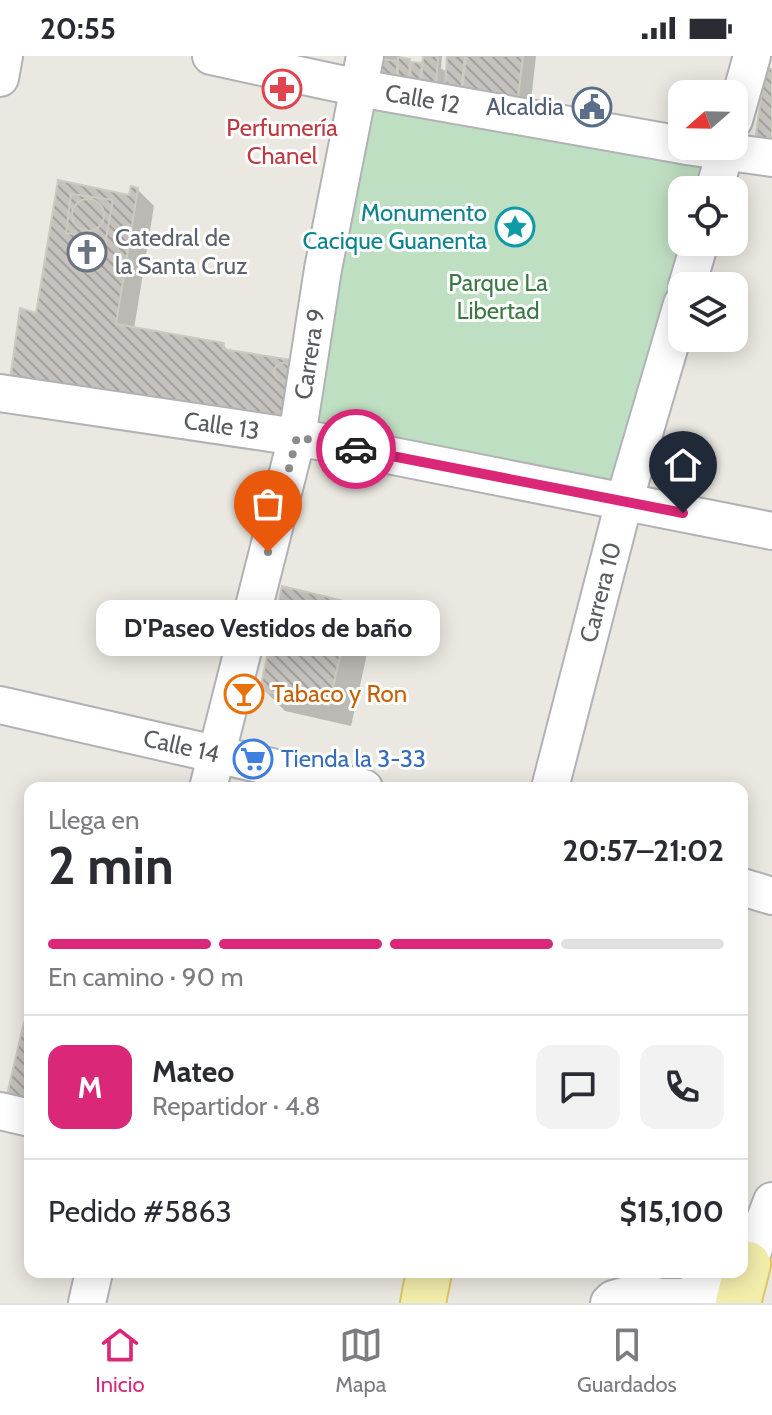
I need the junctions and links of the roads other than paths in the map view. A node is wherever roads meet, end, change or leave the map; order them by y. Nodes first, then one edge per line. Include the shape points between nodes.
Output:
1 (4, 56) edge
2 (211, 56) edge
3 (752, 56) edge
4 (362, 72) edge
5 (0, 78) edge
6 (745, 80) edge
7 (668, 142) edge
8 (748, 148) edge
9 (772, 158) edge
10 (668, 352) edge
11 (0, 393) edge
12 (297, 437) junction
13 (624, 502) junction
14 (772, 531) edge
15 (0, 705) edge
16 (217, 753) junction
17 (210, 782) edge
18 (339, 782) edge
19 (552, 782) edge
20 (748, 889) edge
21 (772, 896) edge
22 (0, 1111) edge
23 (24, 1117) edge
24 (772, 1201) edge
25 (748, 1267) edge
26 (93, 1278) edge
27 (428, 1278) edge
28 (731, 1278) edge
29 (87, 1303) edge
30 (423, 1303) edge
31 (609, 1303) edge

1 - 5 street
2 - 4 street, Calle 12
3 - 6 street
4 - 7 street, Calle 12
4 - 12 street, Carrera 9
8 - 9 street, Calle 12
10 - 13 street, Carrera 10
11 - 12 street, Calle 13
12 - 13 street, Calle 13
12 - 16 street, Carrera 9
13 - 14 street, Calle 13
13 - 19 street, Carrera 10
15 - 16 street, Calle 14
16 - 17 street, Carrera 9
16 - 18 street, Calle 14
20 - 21 street
22 - 23 street
24 - 25 street
26 - 29 street
27 - 30 main road
28 - 31 street via 684,1297 638,1292

